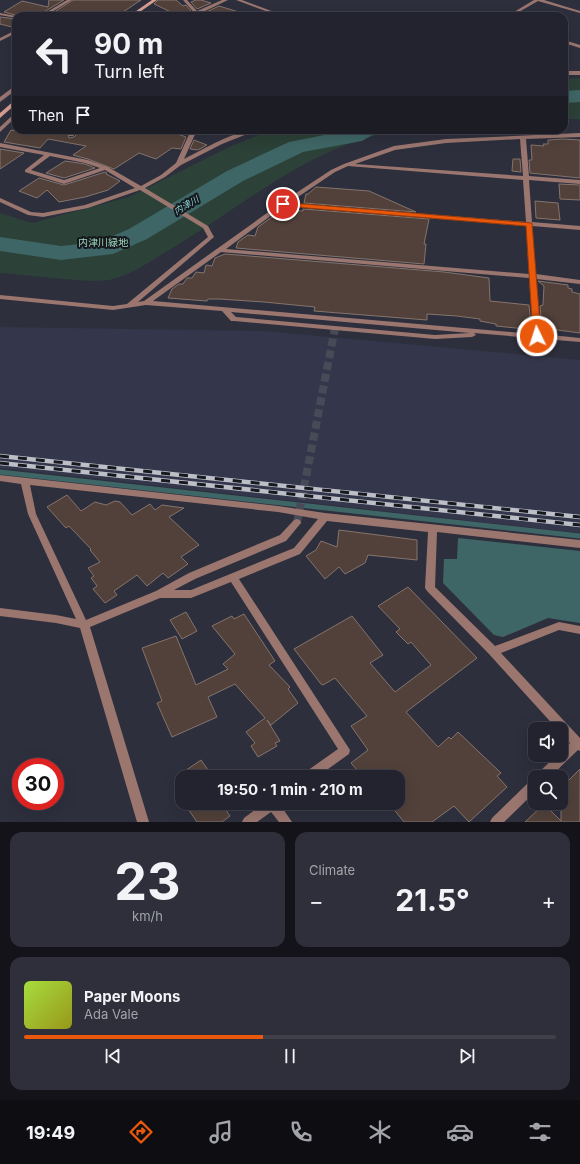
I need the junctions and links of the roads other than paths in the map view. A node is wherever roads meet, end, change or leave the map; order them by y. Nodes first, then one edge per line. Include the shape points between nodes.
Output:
1 (70, 0) edge
2 (155, 0) edge
3 (185, 0) edge
4 (226, 0) edge
5 (238, 0) edge
6 (538, 0) edge
7 (49, 12) edge
8 (137, 12) edge
9 (195, 12) edge
10 (204, 12) edge
11 (272, 12) edge
12 (516, 12) edge
13 (580, 12) edge
14 (0, 14) edge
15 (12, 16) edge
16 (12, 32) edge
17 (0, 40) edge
18 (568, 42) edge
19 (580, 47) edge
20 (568, 73) edge
21 (580, 74) edge
22 (12, 90) edge
23 (1, 99) edge
24 (12, 105) edge
25 (0, 116) edge
26 (12, 118) edge
27 (0, 130) edge
28 (192, 134) edge
29 (244, 134) edge
30 (580, 135) edge
31 (523, 137) junction
32 (0, 145) edge
33 (49, 154) junction
34 (179, 164) junction
35 (346, 165) junction
36 (106, 168) junction
37 (526, 178) junction
38 (580, 182) edge
39 (143, 190) junction
40 (0, 200) edge
41 (283, 204) junction
42 (530, 224) junction
43 (580, 228) edge
44 (218, 250) junction
45 (533, 276) junction
46 (580, 282) edge
47 (0, 297) edge
48 (146, 303) junction
49 (129, 305) junction
50 (537, 336) junction
51 (580, 340) edge
52 (0, 478) edge
53 (25, 480) junction
54 (325, 517) junction
55 (297, 523) tunnel mouth
56 (433, 528) junction
57 (580, 544) edge
58 (233, 577) junction
59 (159, 594) junction
60 (0, 612) edge
61 (84, 626) junction
62 (580, 630) edge
63 (493, 651) junction
64 (579, 744) edge
65 (318, 770) edge
66 (550, 770) edge
67 (528, 791) edge
68 (263, 810) edge
69 (277, 810) edge
70 (143, 822) edge
71 (248, 822) edge
72 (286, 822) edge
73 (496, 822) edge

1 - 7 street
2 - 8 main road
3 - 9 street
4 - 10 street
5 - 11 street
6 - 12 street
6 - 13 street
14 - 15 street
16 - 17 street
18 - 19 street
20 - 21 street
22 - 23 street
24 - 25 main road
26 - 27 street
28 - 34 street
29 - 34 street
30 - 31 street
31 - 35 street via 446,141 394,148
31 - 37 street
32 - 33 street
33 - 36 street via 86,161
33 - 36 street via 27,171 64,182
34 - 39 street
35 - 37 street
35 - 41 street
36 - 39 street
37 - 38 street
37 - 42 street
39 - 40 street via 86,207 42,215 18,210
39 - 49 street via 206,227 211,237
41 - 42 street
41 - 44 street
42 - 43 street
42 - 45 street
44 - 45 street
44 - 48 street
45 - 46 street
45 - 50 street
47 - 49 street via 113,308
48 - 49 street
48 - 50 street via 224,309 234,319 435,337 498,333
50 - 51 street
52 - 53 street
53 - 54 street via 278,509
53 - 61 street via 32,514
54 - 56 street
54 - 58 street via 296,551
55 - 59 street via 283,538 192,576
56 - 57 street
56 - 63 street via 430,588
58 - 59 street via 191,594
58 - 65 street via 345,750
59 - 61 street
60 - 61 street via 56,619
61 - 70 street
62 - 63 street via 559,626
63 - 64 street
64 - 66 street
67 - 73 street
68 - 71 street
69 - 72 street

